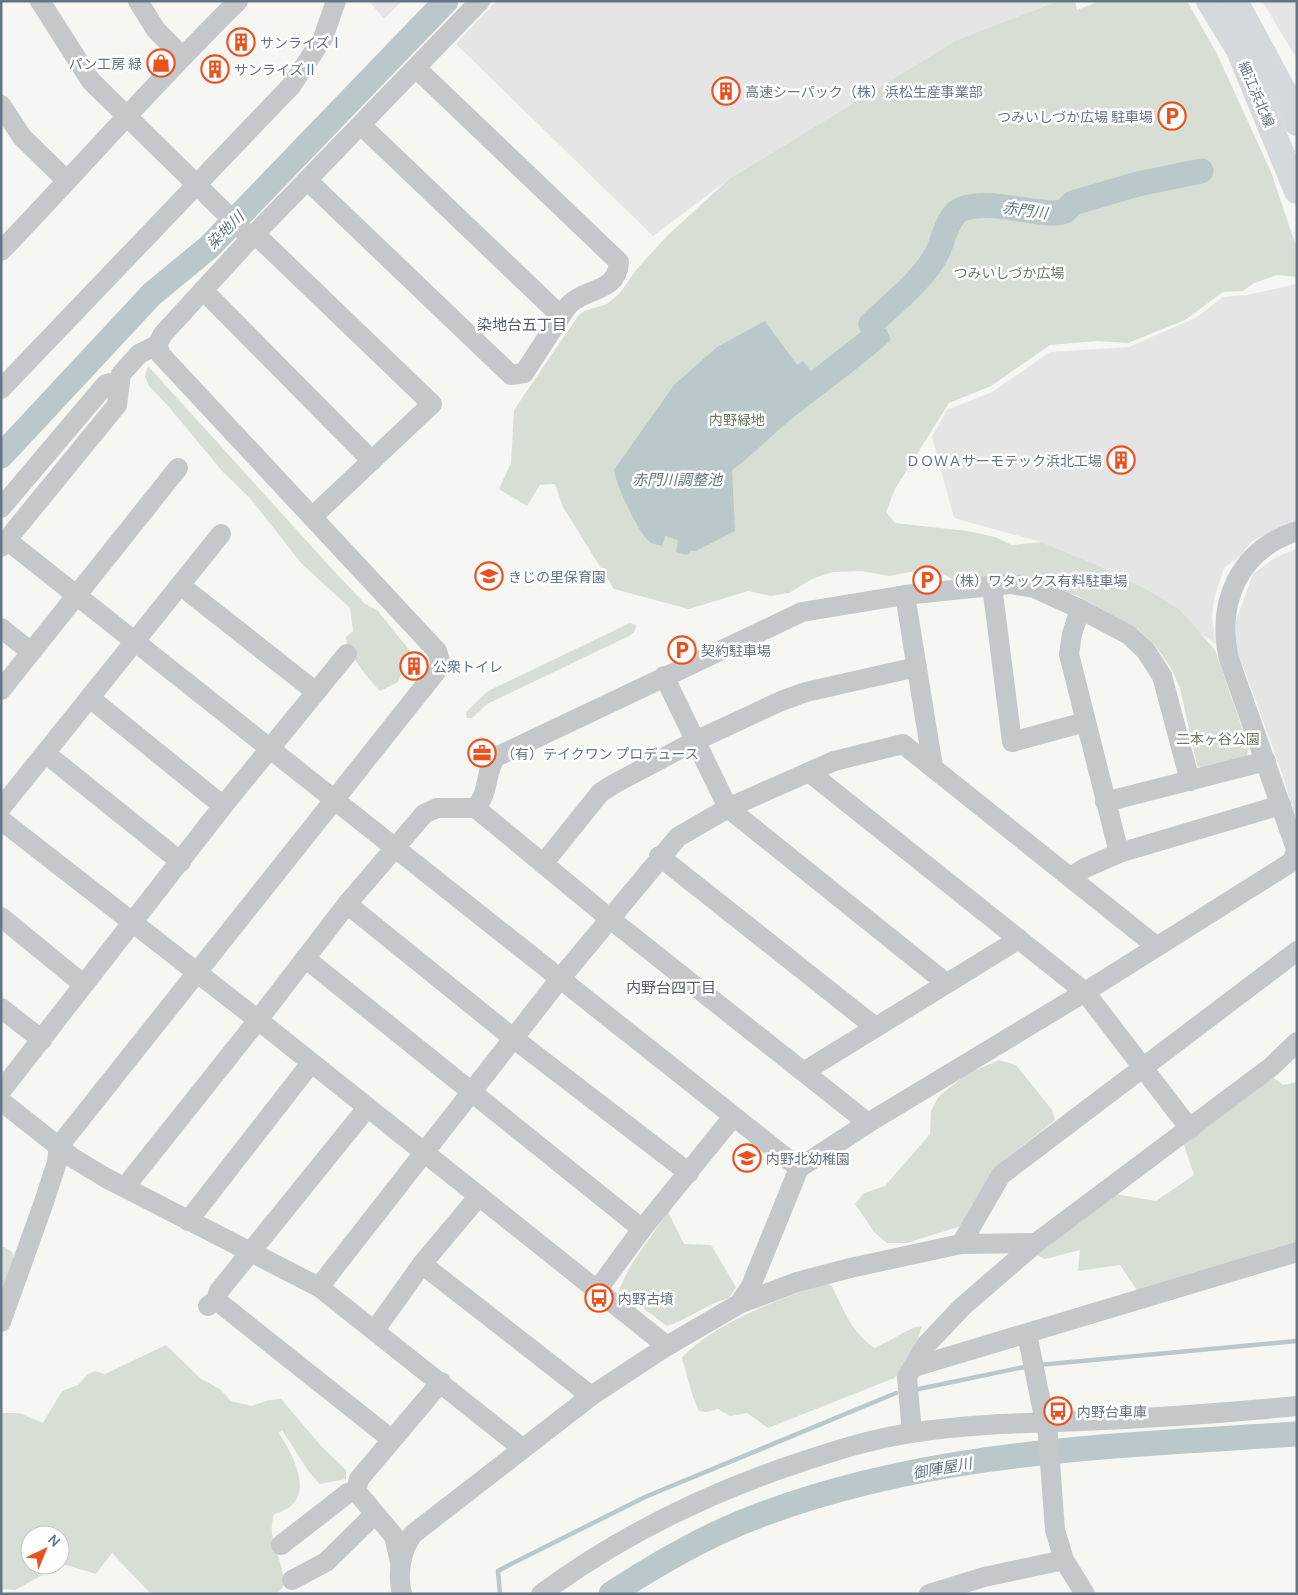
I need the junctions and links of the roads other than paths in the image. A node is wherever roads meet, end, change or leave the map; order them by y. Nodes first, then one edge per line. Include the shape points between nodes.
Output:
1 (40, 1) edge
2 (138, 1) edge
3 (238, 1) edge
4 (336, 1) edge
5 (480, 1) edge
6 (1210, 1) edge
7 (1235, 1) edge
8 (182, 56) junction
9 (416, 68) junction
10 (1, 105) edge
11 (128, 118) junction
12 (1297, 122) edge
13 (362, 126) junction
14 (308, 181) junction
15 (67, 182) junction
16 (196, 184) junction
17 (1297, 191) edge
18 (250, 234) junction
19 (2, 248) edge
20 (203, 290) junction
21 (561, 316) junction
22 (157, 345) junction
23 (5, 378) edge
24 (120, 380) junction
25 (372, 461) junction
26 (178, 468) dead end
27 (1, 508) edge
28 (312, 517) junction
29 (1297, 531) edge
30 (221, 534) dead end
31 (4, 544) edge
32 (180, 585) junction
33 (992, 586) junction
34 (77, 595) junction
35 (905, 595) junction
36 (1080, 609) junction
37 (1, 628) edge
38 (136, 641) junction
39 (31, 652) junction
40 (347, 654) dead end
41 (917, 667) junction
42 (664, 676) junction
43 (1, 690) edge
44 (316, 692) junction
45 (90, 698) junction
46 (1085, 722) junction
47 (929, 739) junction
48 (695, 741) junction
49 (902, 744) junction
50 (270, 748) junction
51 (45, 753) junction
52 (1266, 761) junction
53 (934, 768) junction
54 (809, 772) junction
55 (1190, 780) junction
56 (334, 800) junction
57 (479, 801) junction
58 (1105, 802) junction
59 (1281, 805) junction
60 (223, 806) junction
61 (1, 808) edge
62 (728, 808) junction
63 (1, 820) edge
64 (394, 848) junction
65 (1119, 853) junction
66 (659, 856) junction
67 (181, 862) junction
68 (544, 864) junction
69 (1293, 868) edge
70 (1071, 877) junction
71 (347, 904) junction
72 (1, 917) edge
73 (610, 918) junction
74 (133, 922) junction
75 (1019, 938) junction
76 (1156, 946) junction
77 (1297, 951) edge
78 (305, 958) junction
79 (197, 974) junction
80 (559, 980) junction
81 (946, 983) junction
82 (83, 984) junction
83 (1086, 992) junction
84 (1, 1008) edge
85 (258, 1020) junction
86 (875, 1027) junction
87 (513, 1038) junction
88 (42, 1040) junction
89 (1297, 1042) edge
90 (311, 1063) junction
91 (1143, 1067) junction
92 (805, 1071) junction
93 (1, 1092) edge
94 (471, 1093) junction
95 (1, 1101) edge
96 (366, 1108) junction
97 (733, 1117) junction
98 (868, 1123) junction
99 (1190, 1129) junction
100 (59, 1146) junction
101 (423, 1152) junction
102 (799, 1168) junction
103 (689, 1173) junction
104 (125, 1187) junction
105 (479, 1196) junction
106 (188, 1221) junction
107 (642, 1229) junction
108 (1036, 1243) junction
109 (962, 1244) junction
110 (1297, 1252) edge
111 (251, 1253) junction
112 (422, 1264) junction
113 (320, 1287) junction
114 (598, 1289) junction
115 (739, 1304) junction
116 (1, 1322) edge
117 (375, 1330) junction
118 (1027, 1334) junction
119 (667, 1346) junction
120 (914, 1367) junction
121 (441, 1382) junction
122 (590, 1396) junction
123 (1297, 1406) edge
124 (1046, 1426) junction
125 (912, 1433) junction
126 (391, 1439) junction
127 (522, 1448) junction
128 (356, 1491) junction
129 (375, 1514) junction
130 (281, 1545) dead end
131 (1064, 1560) junction
132 (400, 1567) junction
133 (292, 1580) dead end
134 (398, 1592) edge
135 (541, 1594) edge
136 (929, 1594) edge
137 (1085, 1594) edge

1 - 11 street via 88,77
2 - 8 street via 156,30
3 - 8 street
4 - 16 street via 323,38 290,86
5 - 9 street
6 - 17 main road, 細江浜北線 via 1239,50
7 - 12 main road, 細江浜北線
8 - 11 street
9 - 13 street
9 - 21 street via 619,262 618,273 607,285 571,302
10 - 15 street via 22,138
11 - 15 street
11 - 16 street
13 - 14 street
13 - 21 street
14 - 18 street
14 - 21 street via 511,375 524,373
15 - 19 street
16 - 18 street
16 - 23 street
18 - 20 street
18 - 25 street via 432,404
20 - 22 street via 162,334
20 - 25 street
22 - 24 street via 139,354 121,374
22 - 28 street via 161,355
24 - 27 street via 106,384
24 - 31 street via 117,405
25 - 28 street
26 - 34 street
28 - 56 street via 437,651 440,662 435,674
29 - 52 street via 1276,540 1245,566 1228,601 1224,619 1229,659
30 - 32 street
31 - 34 street
32 - 38 street
32 - 44 street
33 - 35 street
33 - 36 street via 1025,585
33 - 46 street via 1012,742
34 - 38 street
34 - 39 street
35 - 41 street
35 - 42 street via 802,612
36 - 46 street via 1069,654
36 - 55 street via 1129,635 1157,666
37 - 39 street
38 - 45 street
38 - 50 street
39 - 43 street
40 - 44 street
41 - 47 street
41 - 48 street via 806,692
42 - 48 street
42 - 57 street via 496,757 491,763
44 - 50 street
45 - 51 street
45 - 60 street
46 - 58 street
47 - 49 street
47 - 53 street
48 - 62 street
48 - 68 street via 600,794
49 - 53 street
49 - 54 street via 834,761
50 - 56 street
50 - 60 street
51 - 61 street
51 - 67 street
52 - 55 street
52 - 59 street
53 - 70 street
54 - 62 street
54 - 75 street
55 - 58 street
56 - 64 street
56 - 79 street
57 - 64 street via 429,811
57 - 68 street via 491,821
58 - 65 street
59 - 65 street
59 - 69 street via 1296,849
60 - 67 street
62 - 66 street via 688,829
62 - 81 street
63 - 74 street
64 - 71 street
64 - 80 street
65 - 70 street
66 - 73 street
66 - 86 street
67 - 74 street
68 - 73 street
69 - 76 street
70 - 76 street
71 - 78 street
71 - 87 street
72 - 82 street
73 - 80 street
73 - 92 street
74 - 79 street
74 - 82 street
75 - 81 street
75 - 83 street
76 - 83 street
77 - 91 street
78 - 85 street
78 - 94 street
79 - 85 street
79 - 100 street
80 - 87 street
80 - 97 street
81 - 86 street
82 - 88 street
83 - 91 street
83 - 98 street
84 - 88 street
85 - 90 street
85 - 104 street
86 - 92 street
87 - 94 street
87 - 103 street
88 - 93 street
89 - 99 street via 1271,1067
90 - 96 street
90 - 106 street
91 - 99 street
91 - 109 street via 1000,1175
92 - 98 street
94 - 101 street
94 - 107 street
95 - 100 street
96 - 101 street
96 - 111 street
97 - 102 street
97 - 103 street
98 - 102 street
99 - 108 street
100 - 104 street via 73,1158
100 - 116 street via 44,1202
101 - 105 street
101 - 113 street
102 - 115 street via 751,1286
103 - 107 street
104 - 106 street
105 - 112 street
105 - 114 street
106 - 111 street
107 - 114 street
108 - 109 street
108 - 120 street via 962,1307 926,1345
109 - 115 street via 797,1282
110 - 118 street
111 - 113 street
111 - 126 street via 212,1303
112 - 117 street
112 - 122 street
113 - 117 street
114 - 119 street
115 - 119 street
117 - 121 street
118 - 120 street
118 - 124 street
119 - 122 street
120 - 125 street via 907,1377
121 - 126 street
121 - 127 street
122 - 127 street
123 - 124 street via 1204,1416
124 - 125 street
124 - 131 street via 1055,1530
125 - 135 street via 837,1450 689,1504 616,1543
126 - 128 street via 359,1479
127 - 132 street via 413,1534
128 - 129 street
128 - 130 street via 348,1493
129 - 132 street via 397,1541
129 - 133 street via 326,1562
131 - 136 street
131 - 137 street
132 - 134 street

